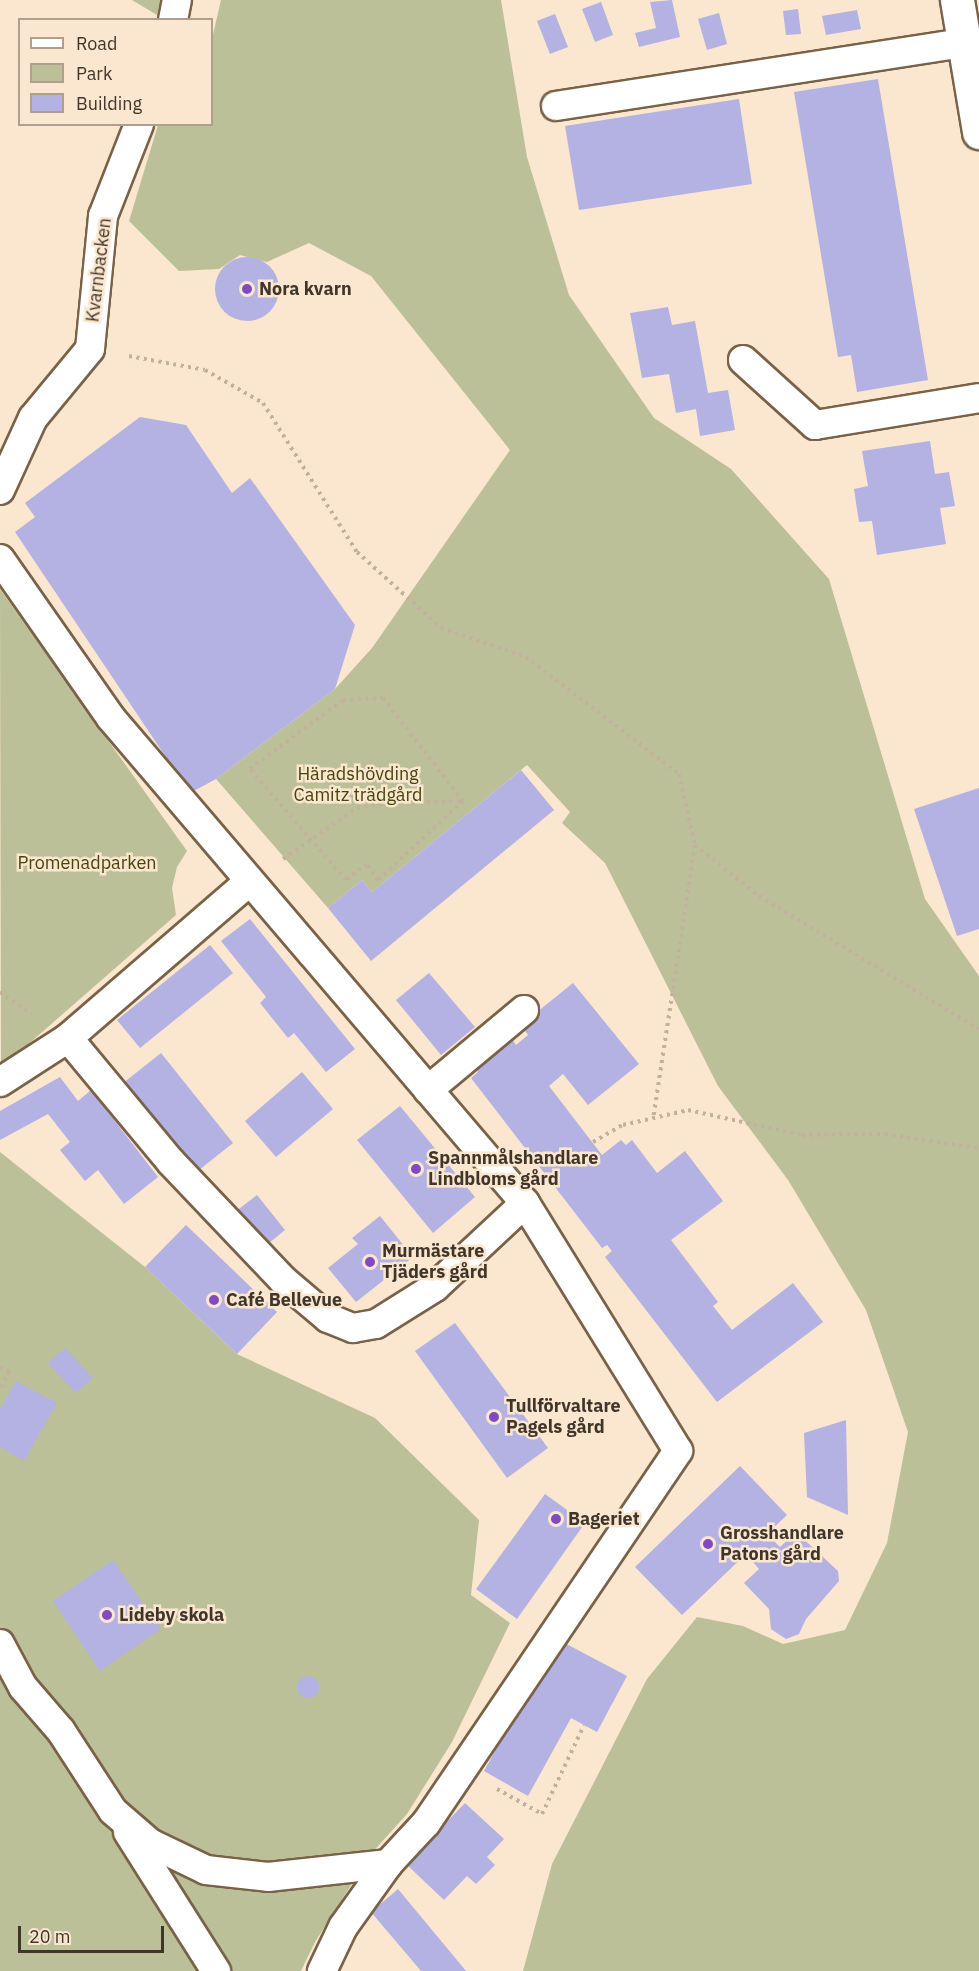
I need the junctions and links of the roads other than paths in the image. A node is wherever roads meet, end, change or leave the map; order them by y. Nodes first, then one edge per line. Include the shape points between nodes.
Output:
1 (177, 0) edge
2 (957, 0) edge
3 (173, 18) edge
4 (964, 43) junction
5 (556, 106) dead end
6 (138, 126) edge
7 (979, 132) edge
8 (743, 360) dead end
9 (979, 398) edge
10 (0, 490) edge
11 (0, 560) edge
12 (249, 882) junction
13 (524, 1010) dead end
14 (68, 1038) junction
15 (0, 1082) edge
16 (428, 1090) junction
17 (525, 1203) junction
18 (0, 1644) edge
19 (113, 1811) junction
20 (388, 1864) junction
21 (216, 1971) edge
22 (322, 1971) edge

1 - 3 lane
2 - 4 street
4 - 5 lane
4 - 7 street
6 - 10 lane, Kvarnbacken via 103,216 90,349 33,418
8 - 9 lane via 815,425
11 - 12 lane via 111,718
12 - 14 lane
12 - 16 lane
13 - 16 lane
14 - 15 lane
14 - 17 lane via 171,1162 283,1281 328,1318 353,1328 376,1324 435,1287
16 - 17 lane
17 - 20 lane via 678,1451 426,1823
18 - 19 lane via 23,1687 61,1731
19 - 20 lane via 150,1843 206,1870 268,1877
19 - 21 lane via 199,1939
20 - 22 lane via 343,1927

